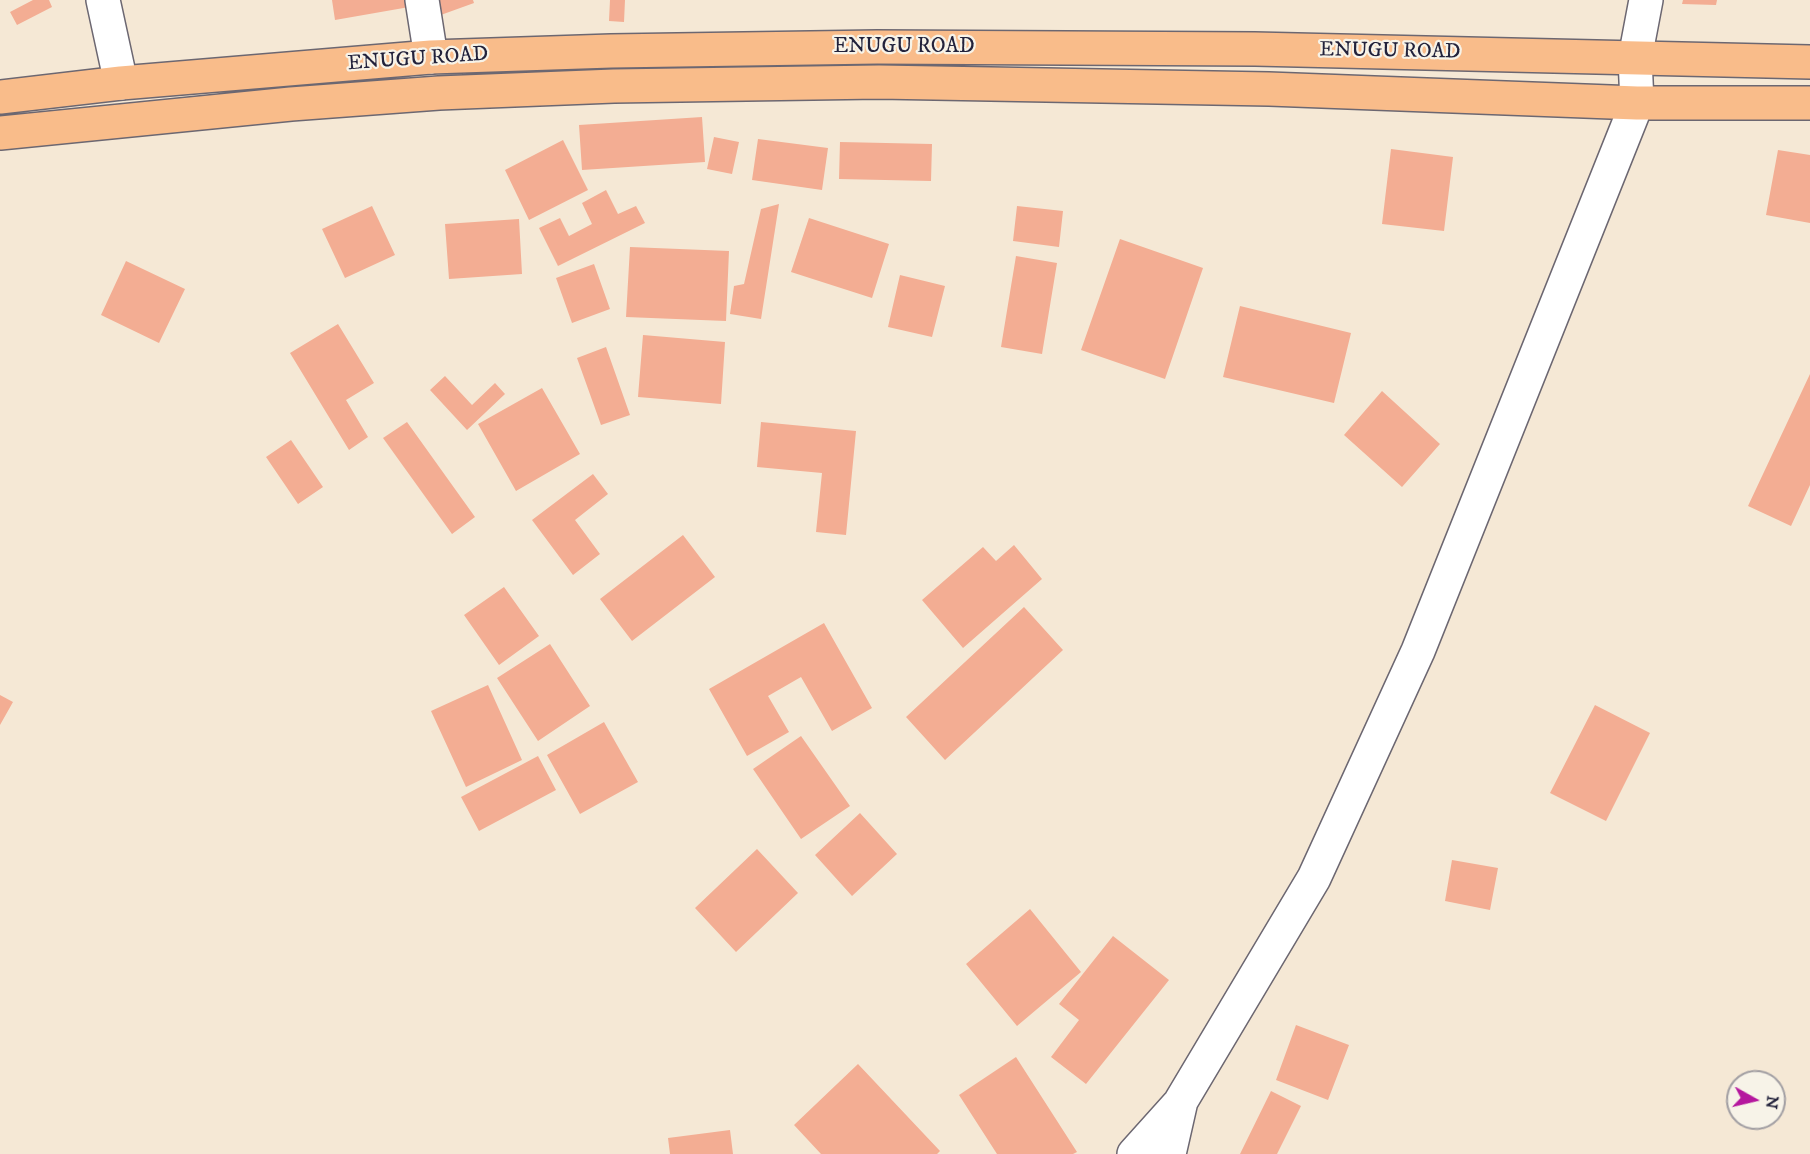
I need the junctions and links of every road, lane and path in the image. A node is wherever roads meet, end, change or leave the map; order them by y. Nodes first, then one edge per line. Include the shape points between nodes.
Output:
1 (103, 0) edge
2 (422, 0) edge
3 (1646, 0) edge
4 (431, 57) junction
5 (1635, 58) junction
6 (1810, 62) edge
7 (121, 83) junction
8 (0, 97) edge
9 (1637, 103) junction
10 (1810, 103) edge
11 (0, 133) edge
12 (1181, 1101) junction
13 (1134, 1154) edge
14 (1169, 1154) edge

1 - 7 street
2 - 4 street
3 - 5 street
4 - 5 main road, ENUGU ROAD via 889,47 1255,49
4 - 7 main road, ENUGU ROAD
5 - 6 main road, ENUGU ROAD
5 - 9 street
7 - 8 main road, ENUGU ROAD
9 - 10 main road
9 - 11 main road via 1269,89 891,82 614,86 291,104
9 - 12 street via 1418,651 1314,878
12 - 13 street
12 - 14 street

